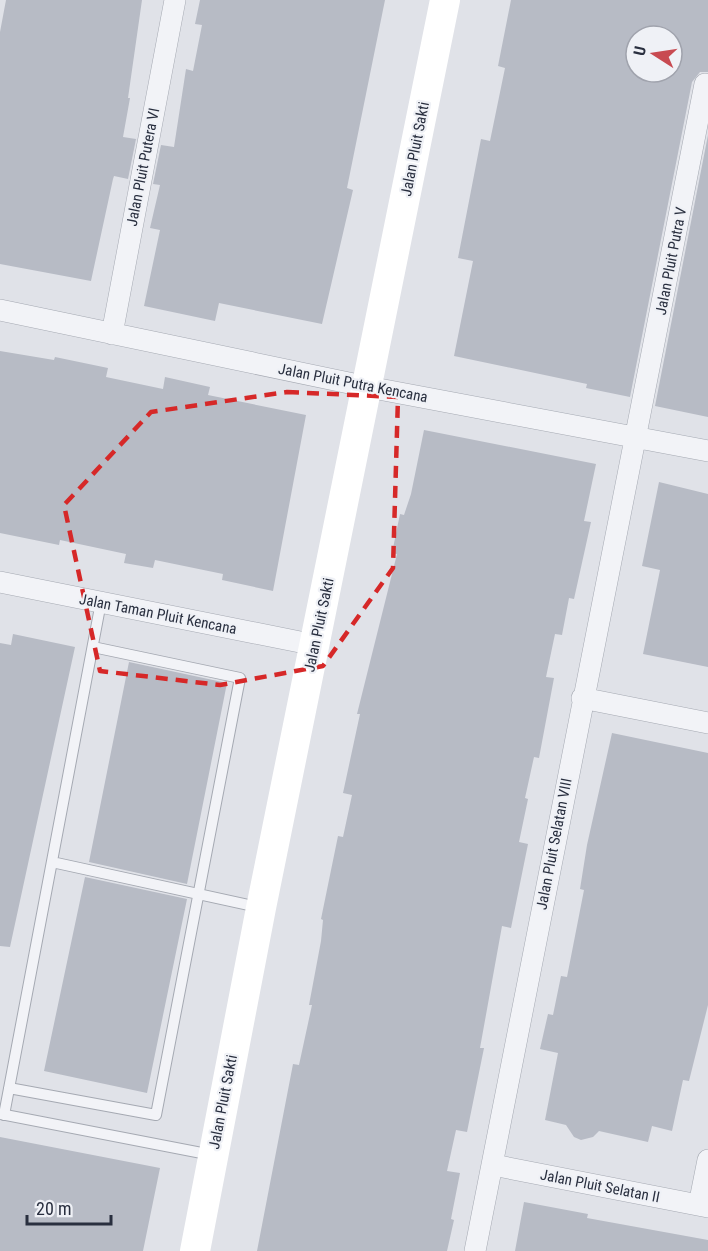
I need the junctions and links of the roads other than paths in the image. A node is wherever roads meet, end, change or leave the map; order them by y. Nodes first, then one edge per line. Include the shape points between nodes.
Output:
1 (175, 0) edge
2 (445, 0) edge
3 (705, 84) dead end
4 (701, 146) edge
5 (0, 310) edge
6 (112, 334) junction
7 (368, 387) junction
8 (635, 437) junction
9 (708, 451) edge
10 (0, 582) edge
11 (102, 602) junction
12 (315, 645) junction
13 (93, 647) junction
14 (582, 698) junction
15 (708, 723) edge
16 (52, 862) junction
17 (200, 895) junction
18 (261, 908) junction
19 (9, 1088) junction
20 (2, 1115) edge
21 (213, 1155) junction
22 (708, 1160) edge
23 (493, 1165) junction
24 (704, 1206) edge
25 (195, 1251) edge
26 (475, 1251) edge

1 - 6 street, Jalan Pluit Putera VI
2 - 7 street, Jalan Pluit Sakti
3 - 4 street, Jalan Pluit Putra V
4 - 8 street, Jalan Pluit Putra V
5 - 6 street, Jalan Pluit Putra Kencana
6 - 7 street, Jalan Pluit Putra Kencana
7 - 8 street, Jalan Pluit Putra Kencana
7 - 12 street, Jalan Pluit Sakti
8 - 9 street, Jalan Pluit Putra Kencana
8 - 14 street, Jalan Pluit Selatan VIII
10 - 11 street, Jalan Taman Pluit Kencana
11 - 12 street, Jalan Taman Pluit Kencana
11 - 13 lane
12 - 18 street, Jalan Pluit Sakti
13 - 16 lane
13 - 17 lane via 240,678
14 - 15 street
14 - 23 street, Jalan Pluit Selatan VIII
16 - 17 lane
16 - 19 lane
17 - 18 lane
17 - 19 lane via 156,1115
18 - 21 street, Jalan Pluit Sakti
19 - 20 lane
20 - 21 lane
21 - 25 street, Jalan Pluit Sakti
22 - 24 street
23 - 24 street, Jalan Pluit Selatan II
23 - 26 street, Jalan Pluit Selatan VIII

